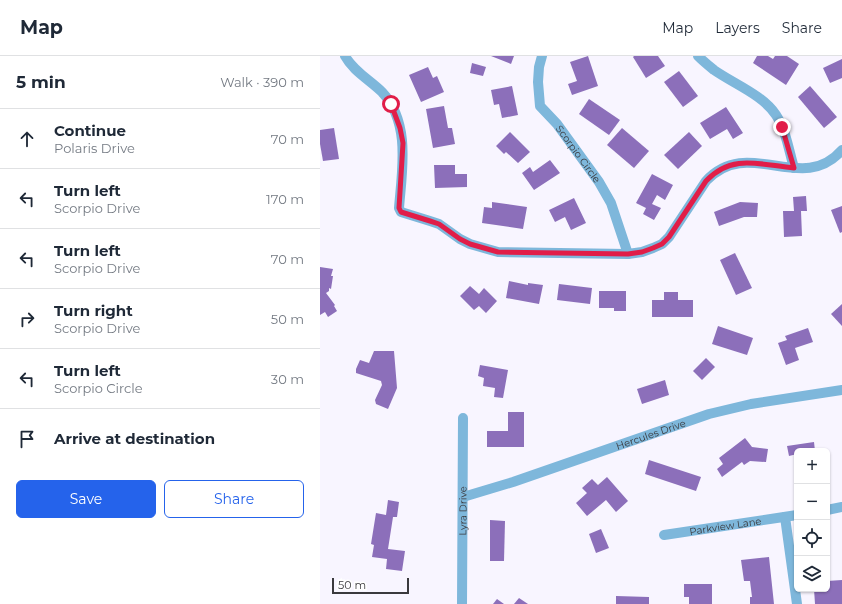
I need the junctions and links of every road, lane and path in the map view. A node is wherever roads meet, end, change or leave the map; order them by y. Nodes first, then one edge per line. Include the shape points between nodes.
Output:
1 (345, 56) edge
2 (542, 56) edge
3 (698, 56) edge
4 (842, 150) edge
5 (794, 168) junction
6 (628, 254) junction
7 (842, 390) edge
8 (463, 418) dead end
9 (463, 497) junction
10 (842, 508) edge
11 (830, 510) edge
12 (794, 516) edge
13 (785, 517) junction
14 (664, 535) dead end
15 (462, 604) edge
16 (797, 604) edge

1 - 6 street via 352,67 383,94 396,116 403,143 399,208 401,212 439,224 470,244 498,252
2 - 6 street, Scorpio Circle via 538,82 540,106 557,124 599,182 611,204
3 - 5 street via 714,70 745,89 777,116
4 - 5 street via 819,167
5 - 6 street via 745,162 724,167 706,181 676,228 662,244 642,252
7 - 9 street, Hercules Drive via 751,404 709,414
8 - 9 street, Lyra Drive
9 - 15 street, Lyra Drive
10 - 11 street
12 - 13 street, Parkview Lane
13 - 14 street, Parkview Lane
13 - 16 street

